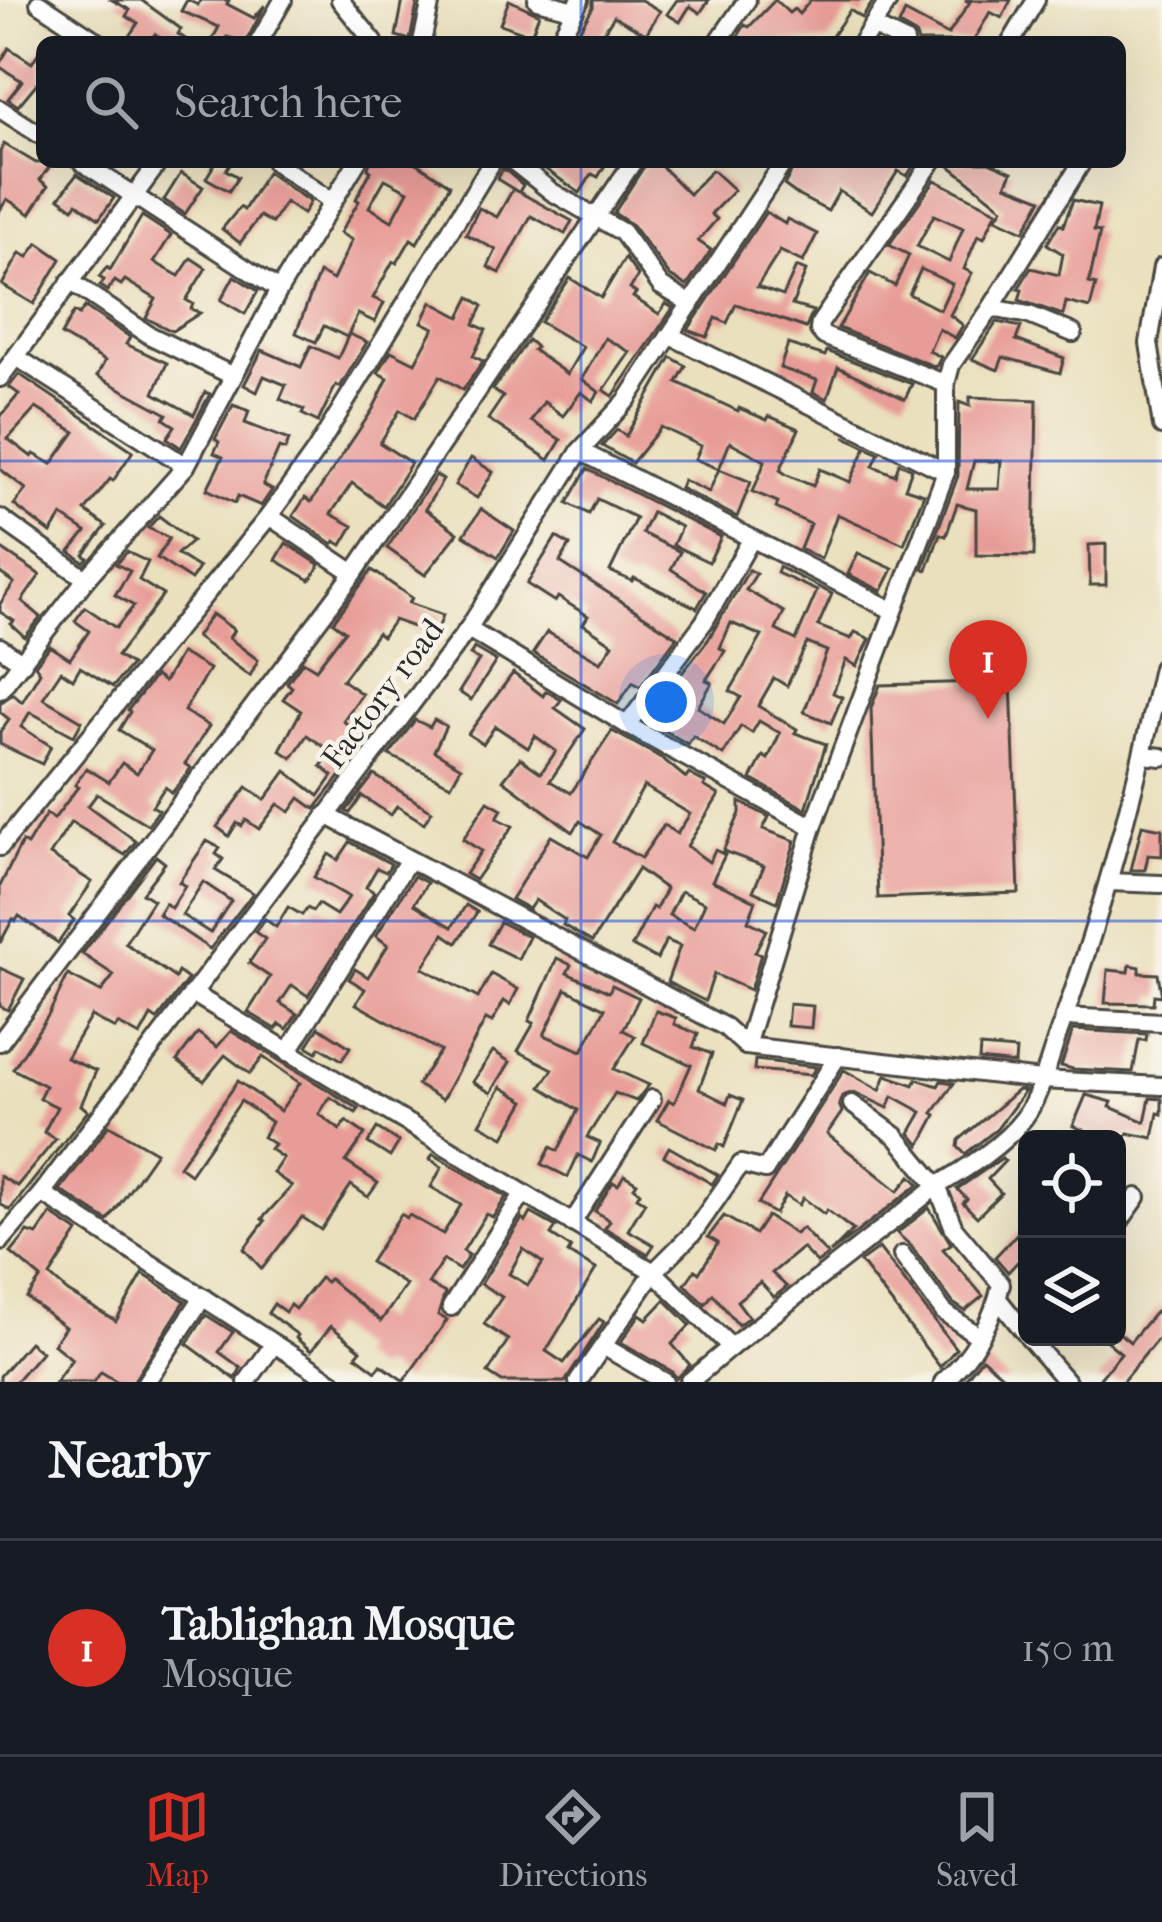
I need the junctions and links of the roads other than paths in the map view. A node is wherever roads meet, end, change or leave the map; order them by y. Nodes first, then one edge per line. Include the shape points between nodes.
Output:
1 (283, 0) edge
2 (340, 0) edge
3 (431, 0) edge
4 (537, 0) edge
5 (747, 0) edge
6 (889, 0) edge
7 (1036, 0) edge
8 (39, 3) edge
9 (577, 5) edge
10 (867, 34) edge
11 (89, 36) edge
12 (262, 36) edge
13 (369, 36) edge
14 (423, 36) edge
15 (560, 36) edge
16 (722, 36) edge
17 (1015, 36) edge
18 (0, 109) edge
19 (36, 132) edge
20 (91, 168) edge
21 (154, 168) edge
22 (284, 168) edge
23 (352, 168) edge
24 (489, 168) edge
25 (522, 168) edge
26 (629, 168) edge
27 (780, 168) edge
28 (928, 168) edge
29 (1078, 168) edge
30 (133, 195) junction
31 (331, 201) junction
32 (596, 215) junction
33 (1162, 267) edge
34 (70, 281) junction
35 (279, 290) junction
36 (692, 304) junction
37 (992, 308) junction
38 (1157, 322) edge
39 (1072, 333) dead end
40 (671, 335) junction
41 (18, 358) junction
42 (233, 376) junction
43 (0, 378) edge
44 (946, 384) junction
45 (1161, 417) edge
46 (580, 451) junction
47 (186, 466) junction
48 (946, 472) junction
49 (269, 516) junction
50 (0, 518) edge
51 (751, 540) junction
52 (354, 572) junction
53 (86, 580) junction
54 (892, 610) junction
55 (468, 629) junction
56 (0, 647) edge
57 (23, 663) junction
58 (1162, 668) edge
59 (0, 690) edge
60 (627, 725) junction
61 (1153, 756) edge
62 (326, 815) junction
63 (813, 826) junction
64 (0, 847) edge
65 (408, 861) junction
66 (1108, 882) junction
67 (1162, 884) edge
68 (192, 993) junction
69 (1064, 1017) junction
70 (1162, 1022) edge
71 (0, 1042) edge
72 (746, 1046) junction
73 (288, 1052) junction
74 (838, 1056) junction
75 (1041, 1080) junction
76 (1162, 1086) edge
77 (652, 1099) dead end
78 (852, 1104) dead end
79 (937, 1186) junction
80 (42, 1193) junction
81 (523, 1194) junction
82 (1137, 1197) dead end
83 (1126, 1213) edge
84 (572, 1223) junction
85 (0, 1242) edge
86 (902, 1255) dead end
87 (654, 1272) junction
88 (203, 1297) junction
89 (998, 1299) junction
90 (451, 1307) dead end
91 (1018, 1323) edge
92 (978, 1336) junction
93 (274, 1344) junction
94 (603, 1346) junction
95 (1037, 1346) edge
96 (731, 1347) junction
97 (146, 1382) edge
98 (247, 1382) edge
99 (333, 1382) edge
100 (578, 1382) edge
101 (665, 1382) edge
102 (689, 1382) edge
103 (943, 1382) edge
104 (1067, 1382) edge

1 - 12 street
2 - 13 street
3 - 14 street
4 - 9 street
5 - 16 street
6 - 10 street
7 - 17 street
8 - 11 street
9 - 15 street
18 - 19 street
20 - 30 street
21 - 30 street
22 - 31 street
23 - 31 street
24 - 49 street
25 - 32 street
26 - 32 street
27 - 36 street, Factory road
28 - 44 street via 819,330
29 - 37 street
30 - 34 street
30 - 35 street
31 - 35 street
32 - 36 street via 622,232 661,286
32 - 52 street
33 - 38 street
34 - 41 street
34 - 42 street via 148,335
35 - 42 street
36 - 40 street, Factory road
37 - 39 street
37 - 44 street
38 - 45 street via 1149,343
40 - 46 street, Factory road
40 - 48 street
41 - 43 street
41 - 47 street
42 - 47 street
44 - 48 street
46 - 51 street
46 - 55 street, Factory road
47 - 53 street
48 - 54 street
49 - 52 street
49 - 64 street
50 - 53 street
51 - 54 street
51 - 60 street via 704,622
52 - 71 street
53 - 57 street
54 - 63 street
55 - 60 street
55 - 62 street, Factory road
56 - 57 street
57 - 59 street
58 - 61 street
60 - 63 street
61 - 66 street
62 - 65 street
62 - 68 street, Factory road
63 - 72 street
65 - 72 street
65 - 73 street
66 - 67 street
66 - 69 street
68 - 73 street
68 - 80 street, Factory road
69 - 70 street
69 - 75 street
72 - 74 street
73 - 81 street
74 - 75 street
74 - 87 street via 765,1170 741,1163 693,1234
75 - 76 street
75 - 79 street via 1025,1117
77 - 84 street
78 - 79 street via 896,1136
79 - 89 street via 953,1228 1001,1284
79 - 96 street
80 - 85 street, Factory road
80 - 88 street
81 - 84 street
81 - 90 street
82 - 83 street
84 - 87 street
86 - 92 street via 944,1312
87 - 94 street
87 - 96 street
88 - 93 street
88 - 97 street
89 - 91 street
89 - 92 street
92 - 103 street via 965,1364
93 - 98 street
93 - 99 street
94 - 100 street
94 - 101 street
95 - 104 street
96 - 102 street

